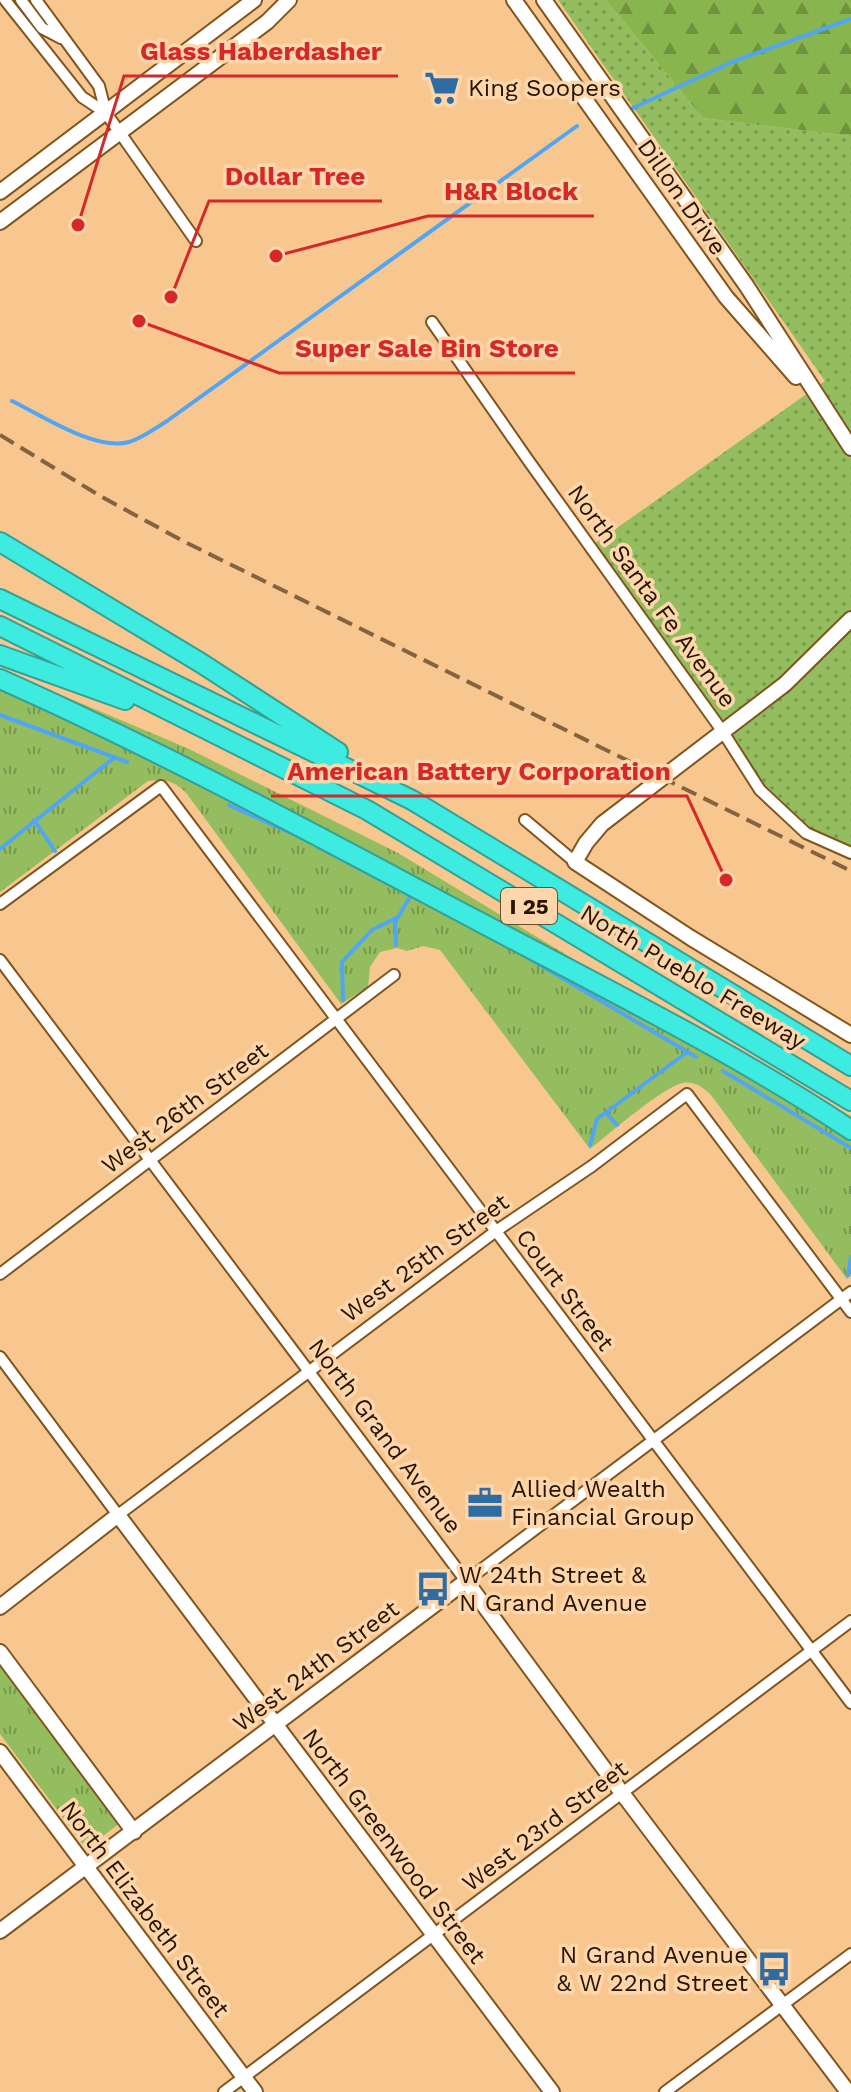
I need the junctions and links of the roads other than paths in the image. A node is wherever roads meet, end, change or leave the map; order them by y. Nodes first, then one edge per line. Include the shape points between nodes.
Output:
1 (5, 0) edge
2 (21, 0) edge
3 (36, 0) edge
4 (254, 0) edge
5 (289, 0) edge
6 (514, 0) edge
7 (544, 0) edge
8 (66, 41) junction
9 (106, 113) junction
10 (120, 133) junction
11 (0, 192) edge
12 (0, 222) edge
13 (196, 241) dead end
14 (432, 322) dead end
15 (826, 410) junction
16 (851, 448) edge
17 (0, 542) edge
18 (0, 599) edge
19 (851, 619) edge
20 (0, 626) edge
21 (0, 655) edge
22 (0, 679) edge
23 (199, 727) junction
24 (723, 732) junction
25 (412, 800) junction
26 (525, 820) dead end
27 (851, 853) edge
28 (575, 862) junction
29 (0, 904) edge
30 (0, 960) edge
31 (394, 975) dead end
32 (337, 1019) junction
33 (851, 1035) edge
34 (851, 1066) edge
35 (851, 1101) edge
36 (851, 1130) edge
37 (150, 1160) junction
38 (496, 1231) junction
39 (0, 1274) edge
40 (851, 1292) edge
41 (841, 1299) junction
42 (851, 1312) edge
43 (0, 1357) edge
44 (309, 1372) junction
45 (653, 1440) junction
46 (118, 1515) junction
47 (466, 1581) junction
48 (0, 1607) edge
49 (851, 1621) edge
50 (812, 1650) junction
51 (0, 1652) edge
52 (851, 1703) edge
53 (274, 1725) junction
54 (0, 1752) edge
55 (622, 1793) junction
56 (134, 1832) junction
57 (87, 1866) junction
58 (0, 1931) edge
59 (434, 1934) junction
60 (851, 1954) edge
61 (784, 2004) junction
62 (243, 2077) junction
63 (224, 2092) edge
64 (255, 2092) edge
65 (552, 2092) edge
66 (665, 2092) edge
67 (848, 2092) edge

1 - 9 street via 82,97
2 - 8 street via 42,28
3 - 8 street
4 - 9 street
5 - 10 street
6 - 15 street, Dillon Drive via 726,297
7 - 15 street, Dillon Drive via 746,285
8 - 9 street via 99,86
9 - 10 street
9 - 11 street
10 - 12 street
10 - 13 street
14 - 24 street, North Santa Fe Avenue
15 - 16 street, Dillon Drive
17 - 25 highway via 201,663
18 - 25 highway, North Pueblo Freeway / I 25
19 - 24 street via 785,684
20 - 23 highway, North Pueblo Freeway / I 25
21 - 23 highway
22 - 36 highway via 364,861 700,1040
23 - 35 highway, North Pueblo Freeway / I 25 via 367,810
24 - 27 street via 760,790 806,833
24 - 28 street, North Santa Fe Avenue via 602,824
25 - 34 highway, North Pueblo Freeway / I 25
26 - 28 street
28 - 33 street
29 - 32 street, Court Street via 161,786
30 - 37 street, North Grand Avenue
31 - 32 street, West 26th Street
32 - 37 street, West 26th Street
32 - 38 street, Court Street
37 - 39 street, West 26th Street
37 - 44 street, North Grand Avenue
38 - 41 street, West 25th Street via 687,1094
38 - 44 street, West 25th Street
38 - 45 street, Court Street
40 - 41 street, West 24th Street
41 - 42 street
41 - 45 street, West 24th Street
43 - 46 street, North Greenwood Street
44 - 46 street, West 25th Street
44 - 47 street, North Grand Avenue
45 - 47 street, West 24th Street
45 - 50 street, Court Street
46 - 48 street, West 25th Street
46 - 53 street, North Greenwood Street
47 - 53 street, West 24th Street
47 - 55 street, North Grand Avenue
49 - 50 street, West 23rd Street
50 - 52 street, Court Street
50 - 55 street, West 23rd Street
51 - 56 street, North Elizabeth Street
53 - 56 street, West 24th Street
53 - 59 street, North Greenwood Street
54 - 57 street, North Elizabeth Street
55 - 59 street, West 23rd Street
55 - 61 street, North Grand Avenue
56 - 57 street, West 24th Street
57 - 58 street, West 24th Street
57 - 62 street, North Elizabeth Street
59 - 62 street, West 23rd Street
59 - 65 street, North Greenwood Street
60 - 61 street
61 - 66 street
61 - 67 street, North Grand Avenue
62 - 63 street, West 23rd Street
62 - 64 street, North Elizabeth Street

